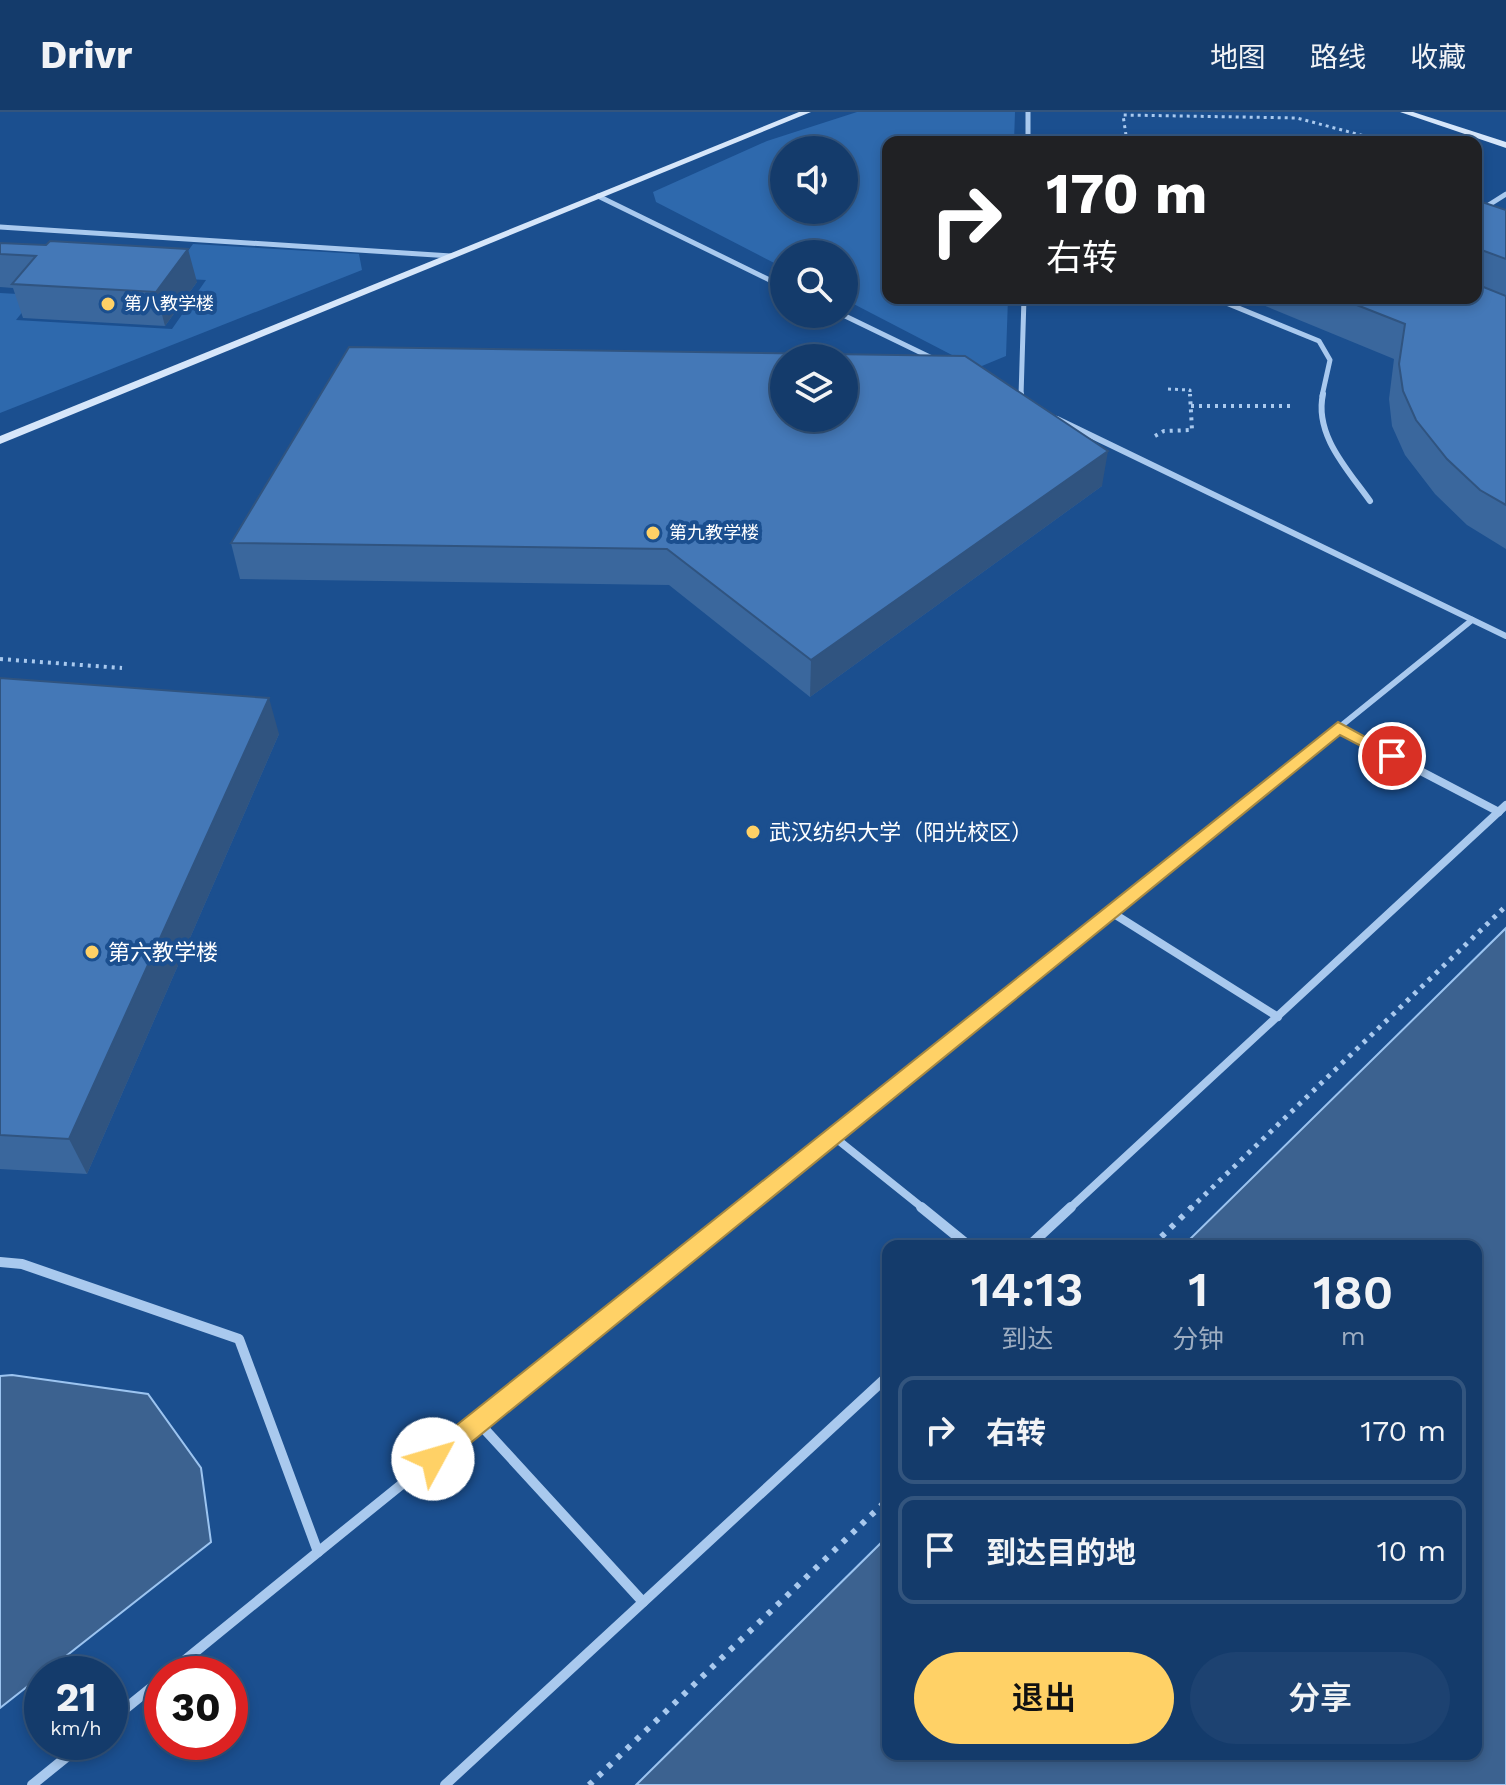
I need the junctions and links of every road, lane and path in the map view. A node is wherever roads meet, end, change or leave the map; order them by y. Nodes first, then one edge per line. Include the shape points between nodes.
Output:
1 (807, 112) edge
2 (1028, 112) edge
3 (1404, 112) edge
4 (1028, 136) edge
5 (1126, 136) edge
6 (1364, 136) edge
7 (1478, 136) edge
8 (1482, 137) edge
9 (1506, 145) edge
10 (1506, 194) edge
11 (598, 196) junction
12 (1482, 210) edge
13 (1482, 216) edge
14 (1491, 219) edge
15 (0, 227) edge
16 (451, 256) junction
17 (770, 280) edge
18 (1024, 304) edge
19 (1229, 304) edge
20 (858, 322) edge
21 (938, 361) edge
22 (1168, 389) dead end
23 (1007, 395) edge
24 (1021, 401) junction
25 (1191, 406) junction
26 (1320, 406) junction
27 (1034, 408) edge
28 (1048, 414) edge
29 (0, 440) edge
30 (1127, 452) junction
31 (1370, 501) dead end
32 (1472, 620) junction
33 (1506, 636) edge
34 (0, 659) edge
35 (122, 668) dead end
36 (1338, 727) junction
37 (1502, 809) edge
38 (1506, 906) edge
39 (1111, 912) junction
40 (1278, 1017) junction
41 (833, 1136) junction
42 (962, 1240) edge
43 (1036, 1240) edge
44 (1158, 1240) edge
45 (0, 1262) edge
46 (882, 1382) edge
47 (478, 1422) junction
48 (882, 1505) edge
49 (318, 1552) junction
50 (643, 1602) junction
51 (190, 1656) edge
52 (144, 1694) edge
53 (128, 1706) edge
54 (63, 1760) edge
55 (32, 1785) edge
56 (445, 1785) edge
57 (589, 1785) edge

1 - 11 main road
2 - 4 street
3 - 7 main road
5 - 6 path via 1123,115 1297,118
8 - 9 main road
10 - 12 street
11 - 16 main road
11 - 17 street
13 - 14 street
15 - 16 street
16 - 29 main road
18 - 24 street
19 - 26 street via 1319,341 1330,360
20 - 21 street
22 - 25 path via 1190,390
23 - 24 street
24 - 27 street
25 - 26 path
25 - 30 path via 1192,430 1164,431
26 - 31 street via 1330,445
28 - 30 street
30 - 32 street
32 - 33 street
32 - 36 street
34 - 35 path
36 - 37 street
36 - 39 street
37 - 40 street
38 - 44 path
39 - 40 street
39 - 41 street
40 - 43 street
41 - 42 street
41 - 47 street
45 - 49 street via 22,1264 239,1339
46 - 50 street
47 - 49 street
47 - 50 street
48 - 57 path
49 - 51 street
50 - 56 street
52 - 53 street
54 - 55 street

